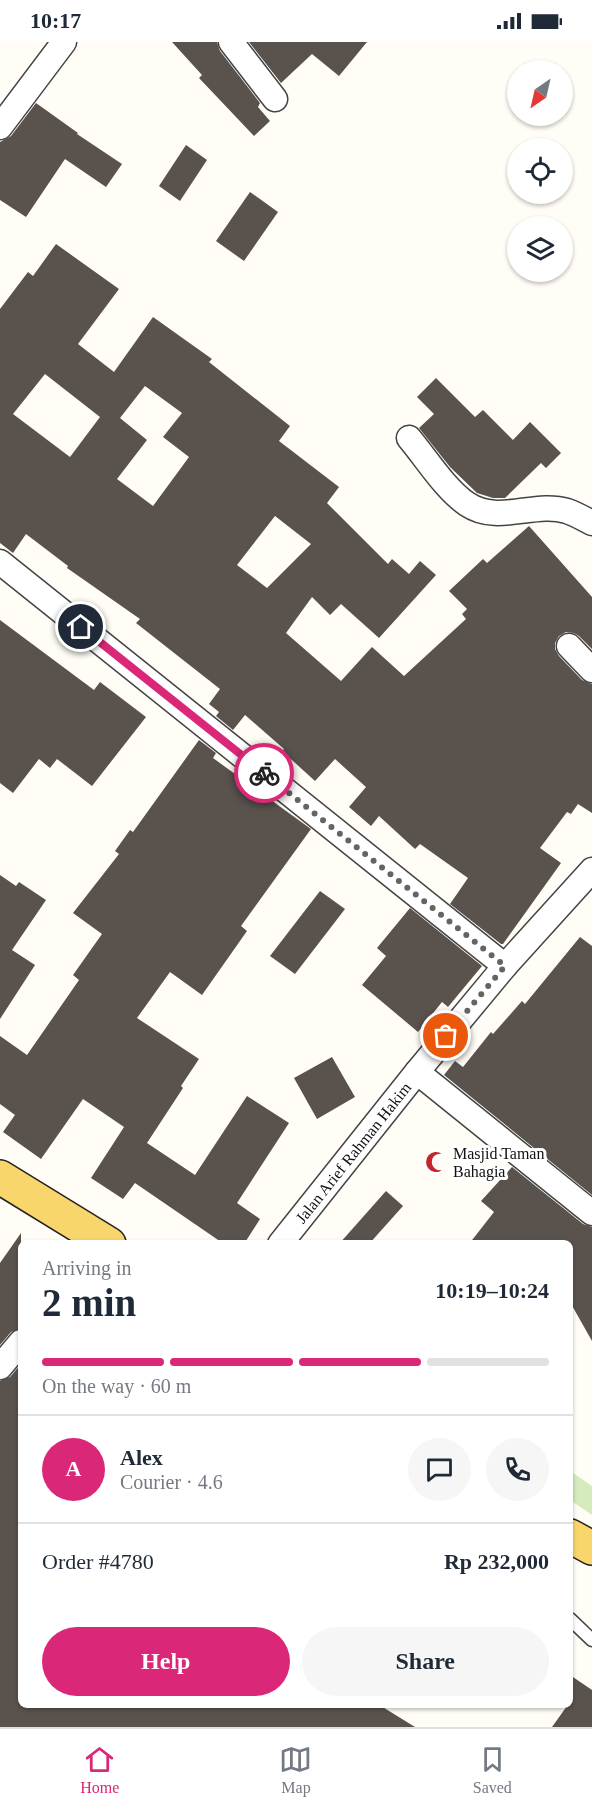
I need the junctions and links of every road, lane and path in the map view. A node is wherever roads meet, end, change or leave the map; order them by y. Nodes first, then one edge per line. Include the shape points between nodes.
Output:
1 (63, 42) edge
2 (231, 42) edge
3 (275, 99) dead end
4 (0, 127) edge
5 (409, 438) dead end
6 (592, 524) edge
7 (0, 562) edge
8 (569, 646) dead end
9 (592, 670) edge
10 (592, 870) edge
11 (505, 966) junction
12 (417, 1071) junction
13 (0, 1177) edge
14 (0, 1196) edge
15 (592, 1213) edge
16 (72, 1240) edge
17 (102, 1240) edge
18 (283, 1240) edge
19 (18, 1346) edge
20 (0, 1367) edge
21 (573, 1538) edge
22 (592, 1548) edge
23 (573, 1622) edge
24 (592, 1640) edge

1 - 4 street
2 - 3 street
5 - 6 street via 468,505 500,513 566,510
7 - 11 street
8 - 9 street
10 - 11 street, Jalan Arief Rahman Hakim
11 - 12 street, Jalan Arief Rahman Hakim
12 - 15 street
12 - 18 street, Jalan Arief Rahman Hakim
13 - 17 main road
14 - 16 main road
19 - 20 street
21 - 22 main road
23 - 24 lane

